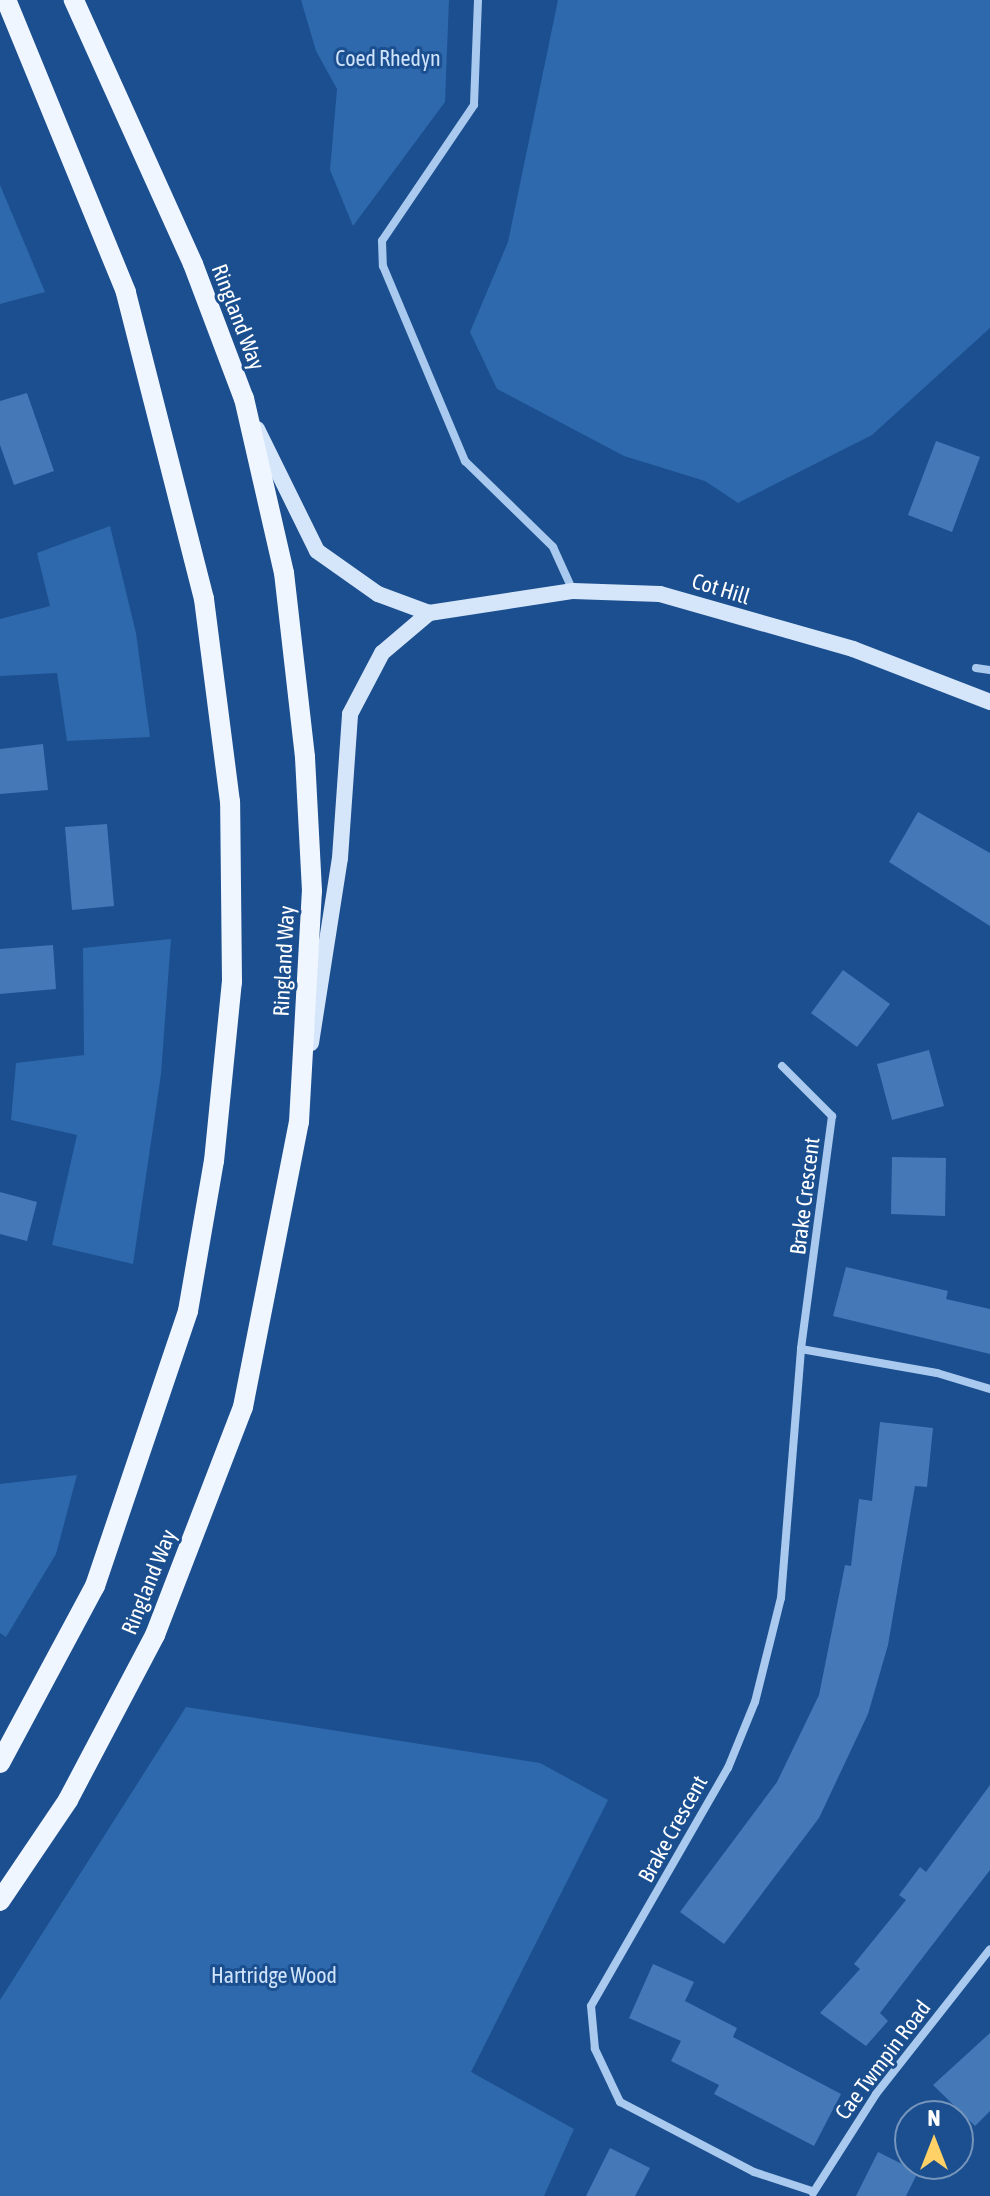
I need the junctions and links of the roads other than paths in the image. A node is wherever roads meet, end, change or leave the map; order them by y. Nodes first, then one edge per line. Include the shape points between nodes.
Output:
1 (6, 0) edge
2 (74, 0) edge
3 (478, 0) edge
4 (244, 399) junction
5 (573, 591) junction
6 (429, 613) junction
7 (976, 668) dead end
8 (990, 670) edge
9 (990, 702) edge
10 (782, 1066) dead end
11 (299, 1122) junction
12 (801, 1349) junction
13 (990, 1389) edge
14 (0, 1763) edge
15 (0, 1901) edge
16 (990, 1949) edge
17 (813, 2194) edge

1 - 14 main road via 126,292 204,599 230,802 232,982 214,1161 188,1311 95,1586
2 - 4 main road, Ringland Way via 193,264
3 - 5 street via 474,105 382,241 383,266 465,461 553,547
4 - 6 street, Cot Hill via 317,551 378,594
4 - 11 main road, Ringland Way via 284,573 305,757 312,891
5 - 6 street, Cot Hill
5 - 9 street, Cot Hill via 660,594 853,649
6 - 11 street via 382,653 350,714 340,858
7 - 8 street
10 - 12 street, Brake Crescent via 832,1116
11 - 15 main road, Ringland Way via 243,1407 194,1536 148,1649 68,1800
12 - 13 street via 937,1373
12 - 17 street, Brake Crescent via 781,1598 755,1702 728,1768 591,2006 595,2049 620,2102 754,2172
16 - 17 street, Cae Twmpin Road via 876,2094

